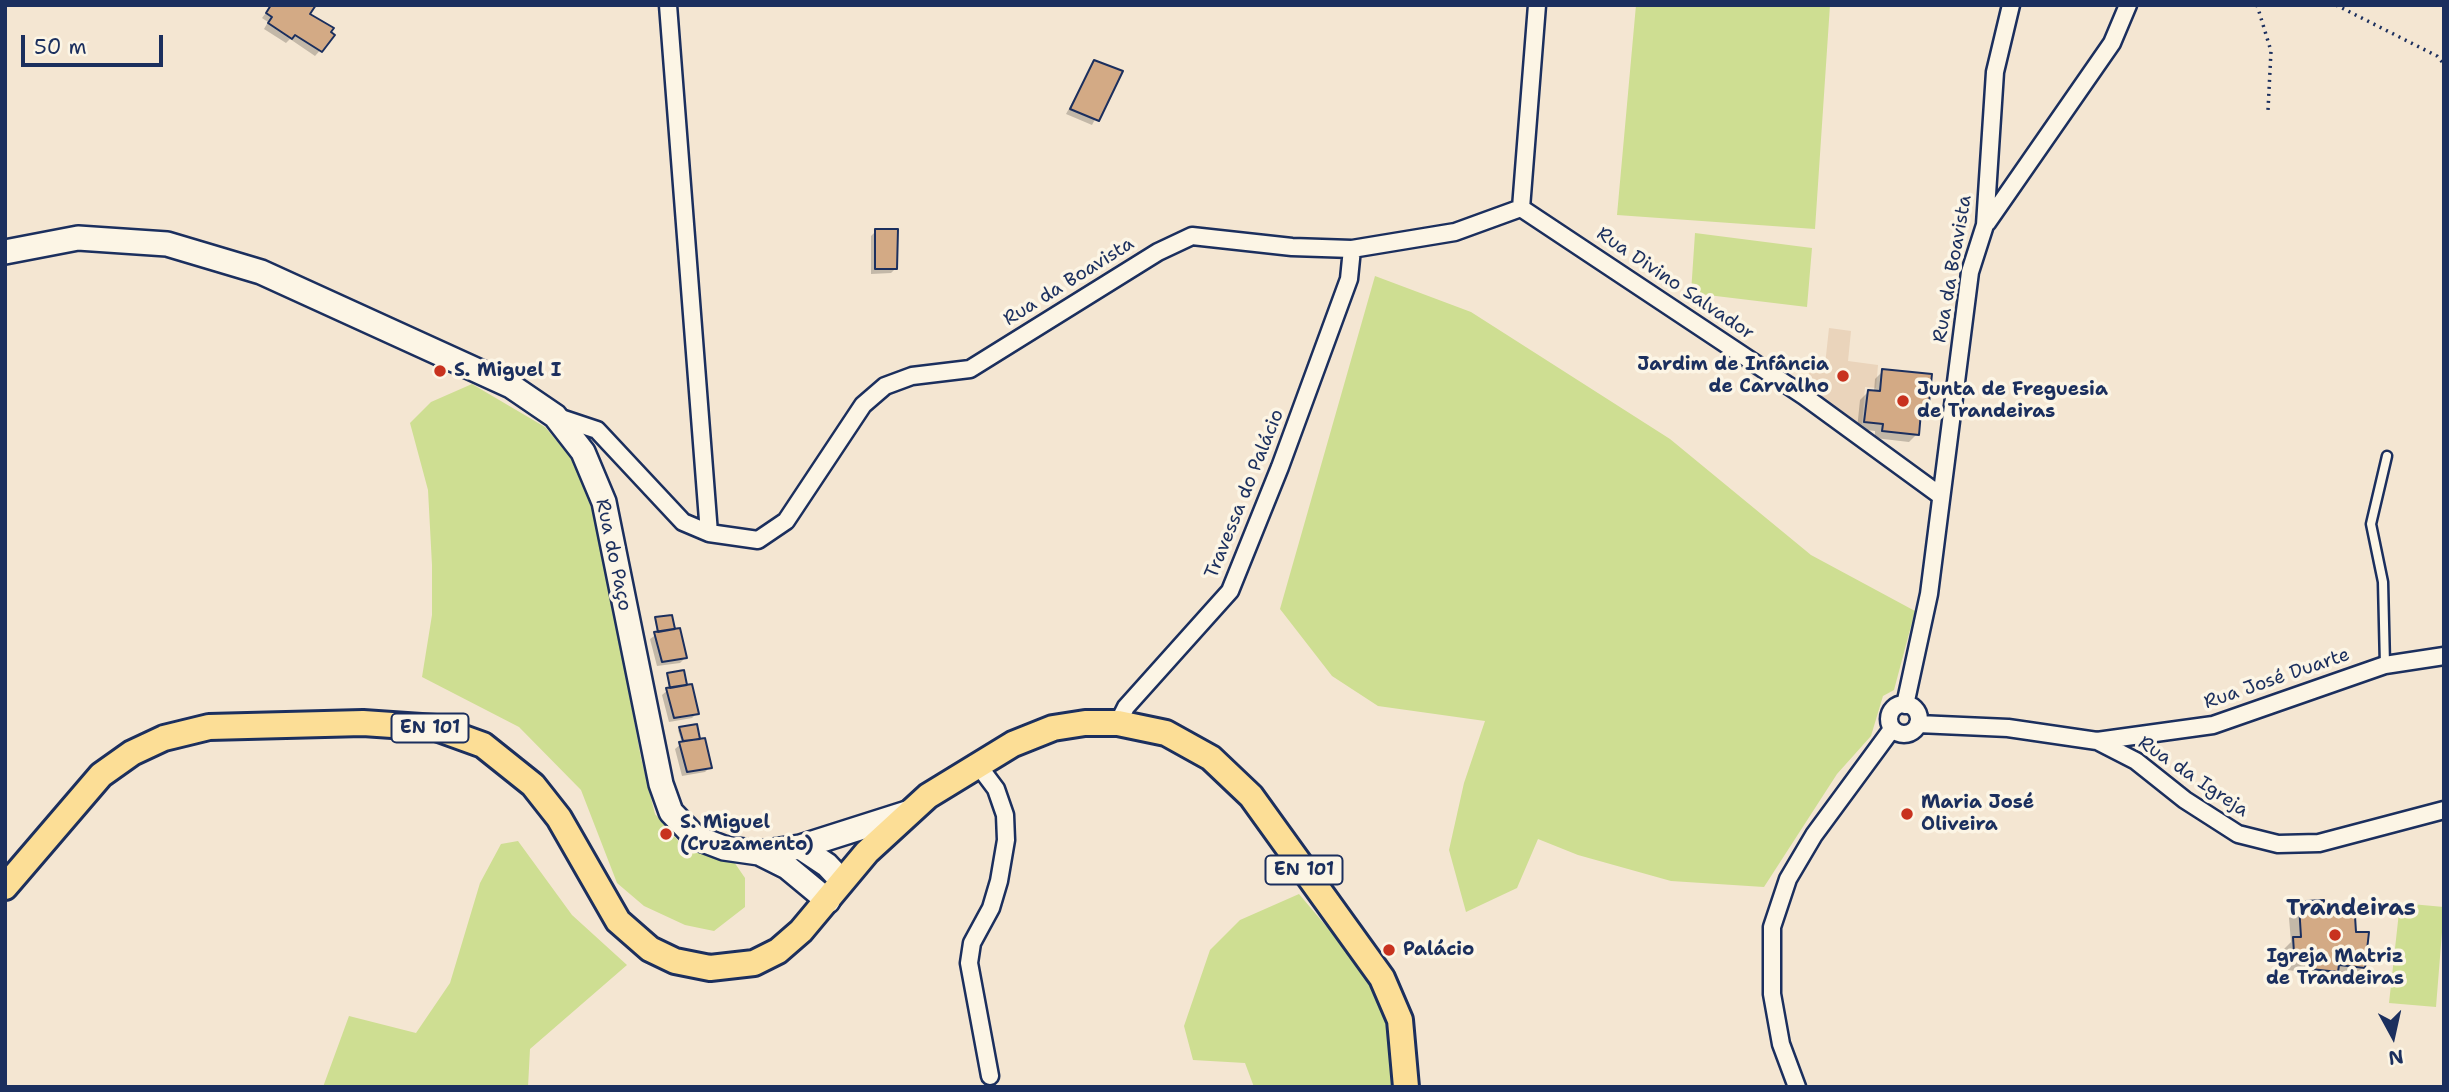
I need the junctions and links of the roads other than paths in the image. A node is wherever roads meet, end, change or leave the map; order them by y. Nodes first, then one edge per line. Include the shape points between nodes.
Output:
1 (668, 5) edge
2 (1537, 5) edge
3 (2011, 5) edge
4 (2128, 5) edge
5 (1521, 208) junction
6 (1986, 225) junction
7 (1352, 249) junction
8 (5, 252) edge
9 (555, 416) junction
10 (2387, 456) dead end
11 (1941, 496) junction
12 (709, 533) junction
13 (2444, 656) edge
14 (2385, 665) junction
15 (1905, 705) junction
16 (1118, 723) junction
17 (1918, 724) junction
18 (1892, 729) junction
19 (2097, 741) junction
20 (978, 765) junction
21 (2444, 810) edge
22 (910, 812) junction
23 (800, 847) junction
24 (758, 853) junction
25 (5, 887) edge
26 (835, 891) junction
27 (990, 1076) dead end
28 (1406, 1087) edge
29 (1797, 1087) edge

1 - 12 street
2 - 5 street
3 - 6 street, Rua da Boavista via 1995,72
4 - 6 street via 2112,43
5 - 7 street, Rua da Boavista via 1455,232
5 - 11 street, Rua Divino Salvador via 1804,396
6 - 11 street, Rua da Boavista via 1970,272
7 - 12 street, Rua da Boavista via 1192,236 1158,252 970,369 912,376 885,386 863,405 786,521 758,540
7 - 16 street, Travessa do Palácio via 1349,279 1230,591 1126,707
8 - 9 street, Rua do Paço via 78,238 167,244 261,272 511,386
9 - 12 street, Rua da Boavista via 597,430 684,522
9 - 24 street, Rua do Paço via 583,452 604,502 661,784 671,812 695,837 724,848
10 - 14 lane via 2371,524 2384,582
11 - 15 street, Rua da Boavista via 1929,594
13 - 14 street, Rua José Duarte
14 - 19 street, Rua José Duarte via 2213,725
15 - 17 street via 1917,712
15 - 18 street via 1890,713
16 - 20 main road, EN 101 via 1053,728
16 - 28 main road, EN 101 via 1166,733 1212,758 1251,796 1382,978 1400,1020
17 - 18 street via 1906,734
17 - 19 street, Rua da Igreja via 2008,728
18 - 29 street via 1814,835 1788,879 1772,927 1772,994 1781,1044
19 - 21 street, Rua da Igreja via 2136,761 2238,834 2278,844 2319,843
20 - 22 main road, EN 101
20 - 27 street via 996,789 1005,815 1006,840 991,908 972,943 969,963
22 - 23 street
22 - 26 main road, EN 101
23 - 24 street
23 - 26 street via 827,865
24 - 26 street, Rua do Paço
25 - 26 main road, EN 101 via 101,775 164,738 209,727 363,723 436,728 483,745 508,762 559,818 618,921 650,949 676,961 710,968 754,962 778,951 801,931

